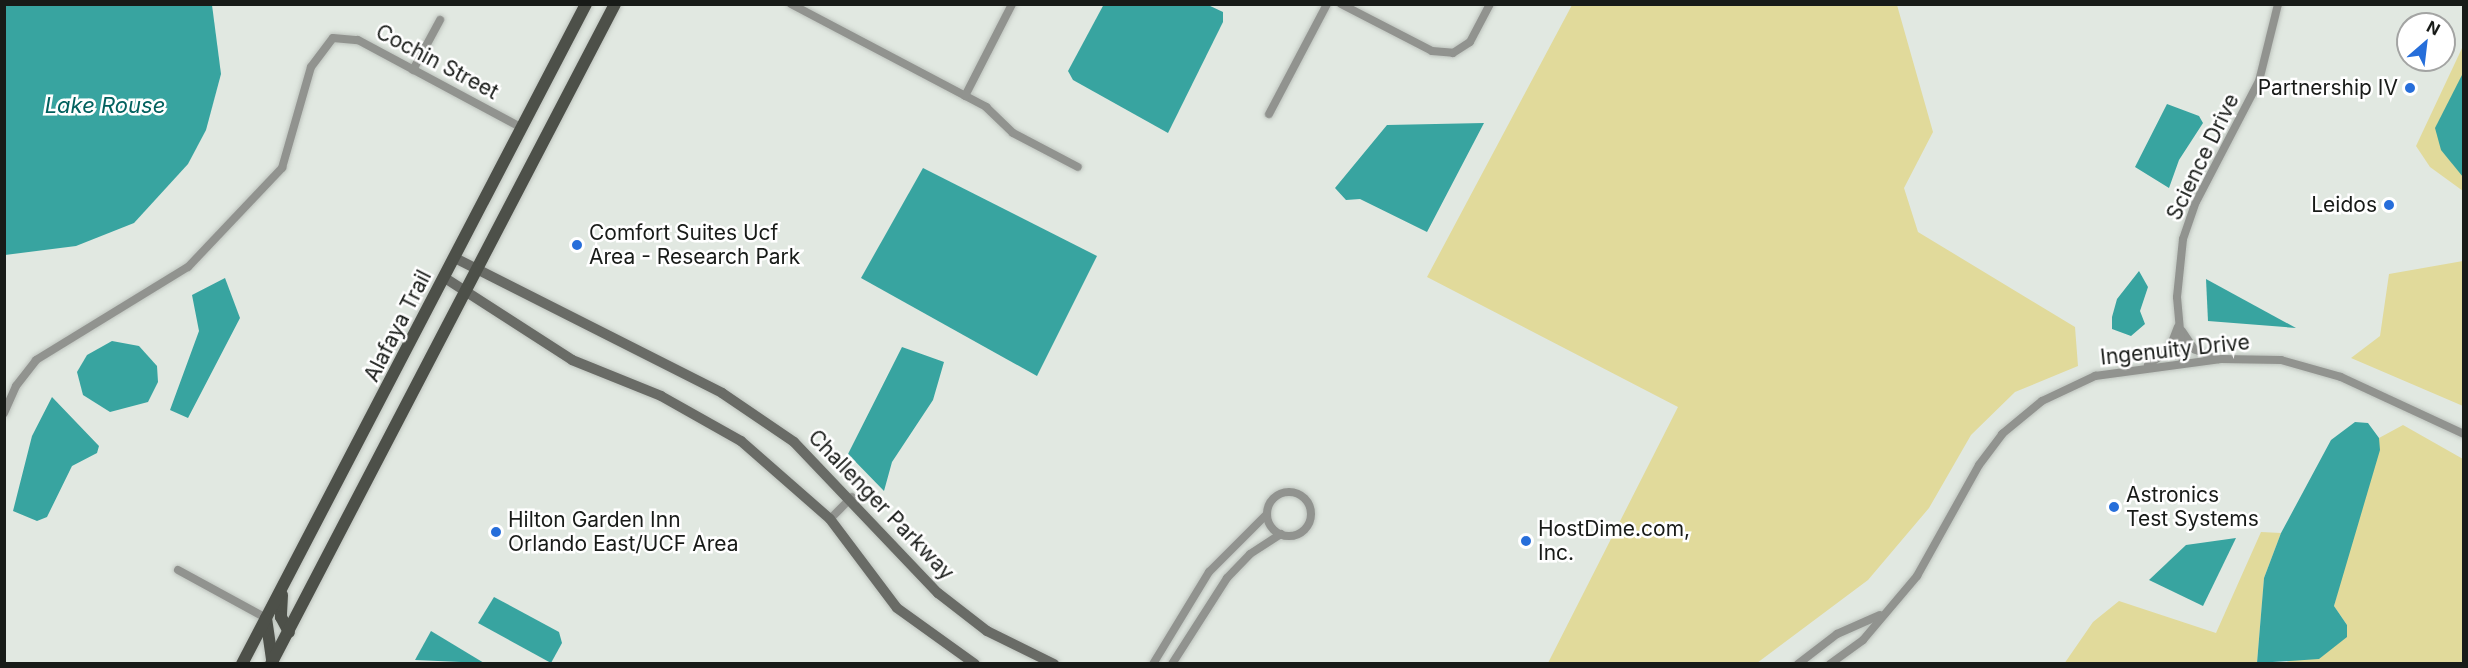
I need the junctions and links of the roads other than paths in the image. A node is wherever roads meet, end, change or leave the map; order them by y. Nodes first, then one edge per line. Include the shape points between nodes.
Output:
1 (586, 4) edge
2 (615, 4) edge
3 (791, 4) edge
4 (1012, 4) edge
5 (1327, 4) edge
6 (1341, 4) edge
7 (1490, 4) edge
8 (2278, 4) edge
9 (440, 20) dead end
10 (413, 70) junction
11 (965, 96) junction
12 (1269, 114) dead end
13 (522, 128) junction
14 (1077, 167) dead end
15 (455, 258) junction
16 (478, 270) junction
17 (445, 278) junction
18 (466, 292) junction
19 (2179, 324) junction
20 (2221, 359) junction
21 (2183, 363) junction
22 (2144, 367) junction
23 (4, 413) edge
24 (2463, 434) edge
25 (852, 497) junction
26 (1267, 514) junction
27 (830, 519) junction
28 (1281, 534) junction
29 (178, 570) dead end
30 (283, 588) junction
31 (1881, 614) junction
32 (267, 618) junction
33 (289, 632) junction
34 (242, 663) edge
35 (272, 663) edge
36 (975, 663) edge
37 (1054, 663) edge
38 (1153, 663) edge
39 (1172, 663) edge
40 (1798, 663) edge
41 (1830, 663) edge

1 - 13 main road, Alafaya Trail
2 - 16 main road
3 - 11 street
4 - 11 street
5 - 12 street
6 - 7 street via 1432,51 1453,52 1470,42
8 - 19 street, Science Drive via 2259,81 2187,226 2178,275
9 - 10 street
10 - 13 street, Cochin Street
10 - 23 street, Cochin Street via 358,40 333,38 310,67 282,168 188,267 36,360 16,386
11 - 14 street via 992,112 1013,133
13 - 15 main road, Alafaya Trail
15 - 16 main road, Challenger Parkway
15 - 17 main road, Alafaya Trail
16 - 18 main road
16 - 25 main road, Challenger Parkway via 722,393 794,442
17 - 18 main road
17 - 30 main road, Alafaya Trail
18 - 27 main road via 572,360 706,418 777,469
18 - 33 main road
19 - 20 street via 2194,349
19 - 21 street, Science Drive
19 - 22 street via 2169,350
20 - 21 street, Ingenuity Drive
20 - 24 street, Ingenuity Drive via 2274,359 2308,366
21 - 22 street, Ingenuity Drive
22 - 31 street, Ingenuity Drive via 2072,385 2010,426 1979,465 1926,563
25 - 27 street
25 - 37 main road, Challenger Parkway via 938,593 987,631
26 - 28 street
26 - 28 street via 1272,499 1284,492 1299,495 1309,504 1306,527
26 - 38 street via 1209,572
27 - 36 main road via 897,608
28 - 39 street via 1257,549 1227,578
29 - 32 street
30 - 32 main road, Alafaya Trail
30 - 33 main road via 280,617
31 - 40 street, Ingenuity Drive via 1837,634
31 - 41 street, Ingenuity Drive via 1863,640
32 - 34 main road, Alafaya Trail
32 - 35 main road via 273,636
33 - 35 main road

